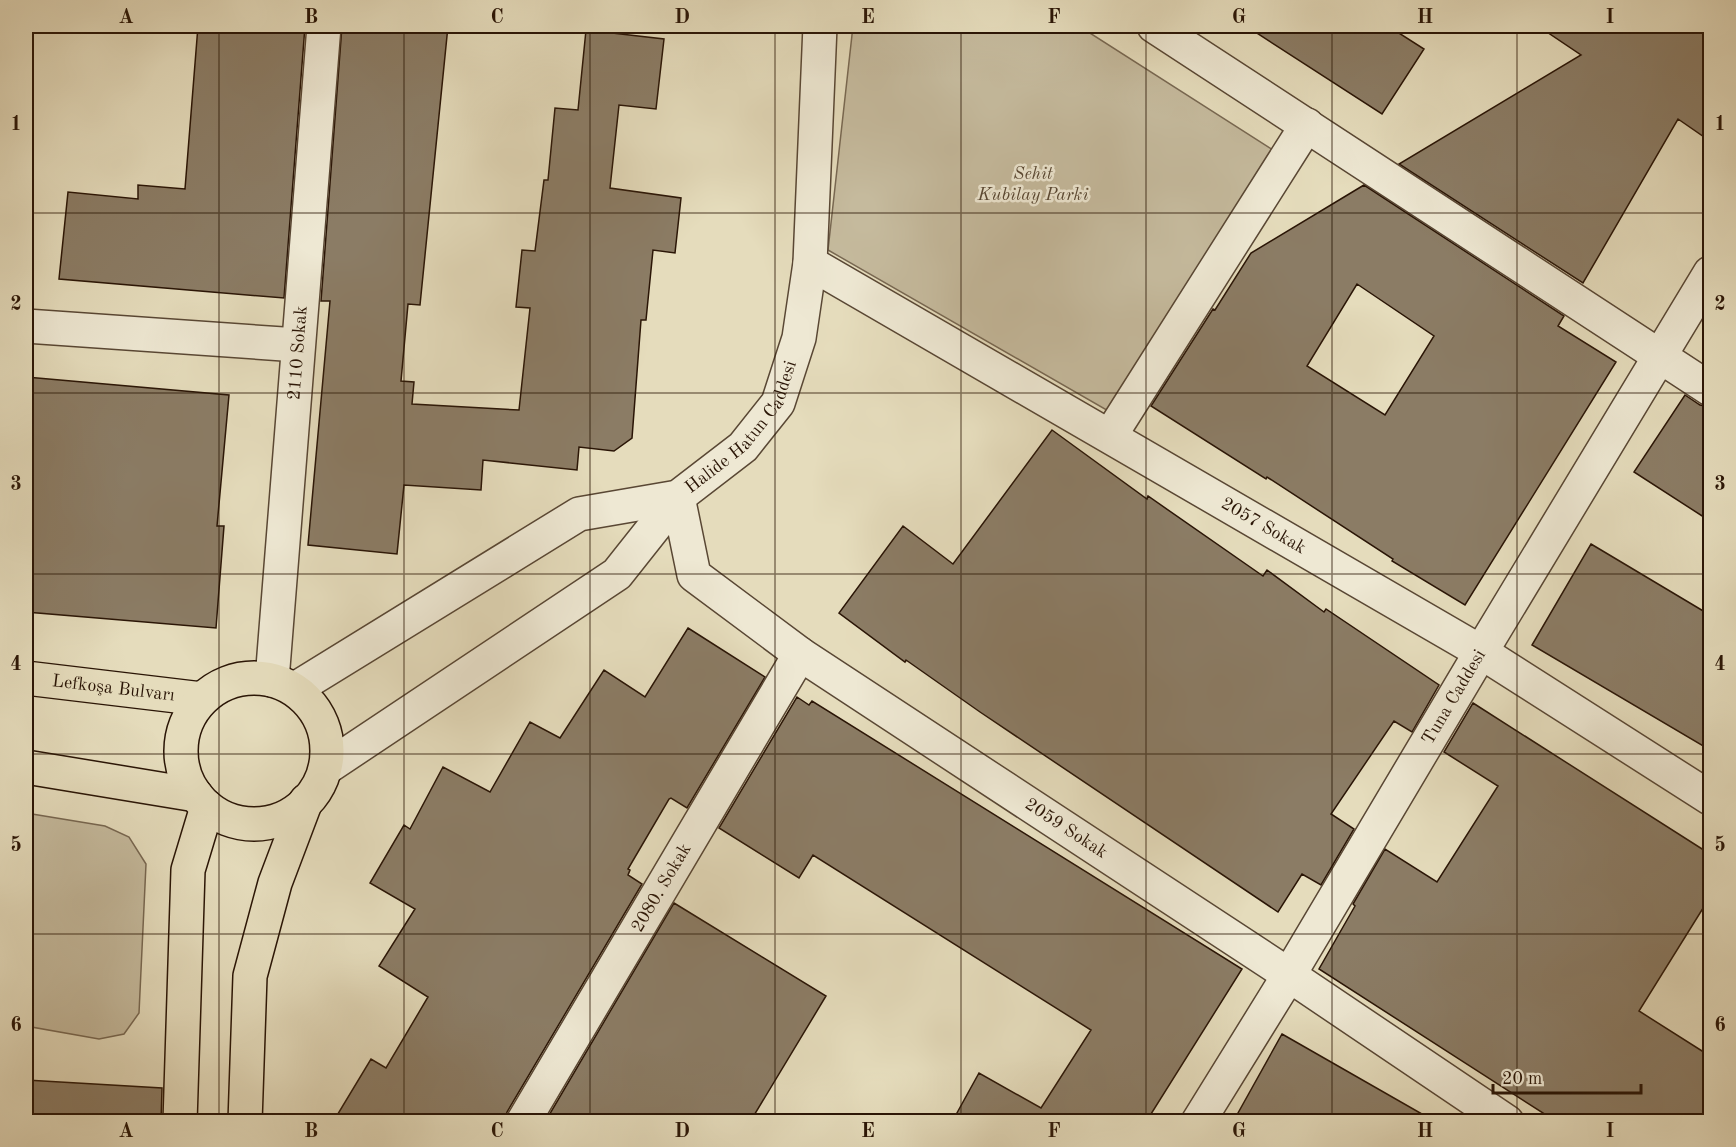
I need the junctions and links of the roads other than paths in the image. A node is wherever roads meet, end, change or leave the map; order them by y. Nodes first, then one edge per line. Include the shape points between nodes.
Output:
1 (324, 26) edge
2 (820, 26) edge
3 (1154, 26) edge
4 (1307, 125) junction
5 (810, 263) junction
6 (1710, 273) edge
7 (26, 326) edge
8 (298, 345) junction
9 (1662, 356) junction
10 (1710, 389) edge
11 (1110, 436) junction
12 (678, 497) junction
13 (1481, 652) junction
14 (800, 654) junction
15 (26, 678) edge
16 (284, 684) junction
17 (202, 699) junction
18 (26, 766) edge
19 (326, 768) junction
20 (1710, 798) edge
21 (202, 801) junction
22 (306, 801) junction
23 (1289, 975) junction
24 (180, 1122) edge
25 (245, 1122) edge
26 (522, 1122) edge
27 (1198, 1122) edge
28 (1507, 1122) edge

1 - 8 street, 2110 Sokak
2 - 5 street, Halide Hatun Caddesi
3 - 4 street
4 - 9 street
4 - 11 street
5 - 11 street, 2057 Sokak
5 - 12 street, Halide Hatun Caddesi via 799,338 778,403 743,447
6 - 9 street, Tuna Caddesi
7 - 8 street
8 - 16 street, 2110 Sokak
9 - 10 street
9 - 13 street, Tuna Caddesi
11 - 13 street, 2057 Sokak
12 - 14 street, 2059 Sokak via 694,575
12 - 16 street, Halide Hatun Caddesi via 579,514
12 - 19 street via 617,574
13 - 20 street, 2057 Sokak
13 - 23 street, Tuna Caddesi
14 - 23 street, 2059 Sokak
14 - 26 street, 2080. Sokak
15 - 17 main road, Lefkoşa Bulvarı
16 - 17 main road via 247,678 222,684
16 - 19 main road via 313,707 324,729 328,748
17 - 21 main road via 188,719 181,743 188,782
18 - 21 main road
19 - 22 main road via 319,786
21 - 22 main road via 220,815 254,824 291,814
21 - 24 main road via 188,870
22 - 25 main road via 275,883 250,976
23 - 27 street, Tuna Caddesi
23 - 28 street, 2059 Sokak

